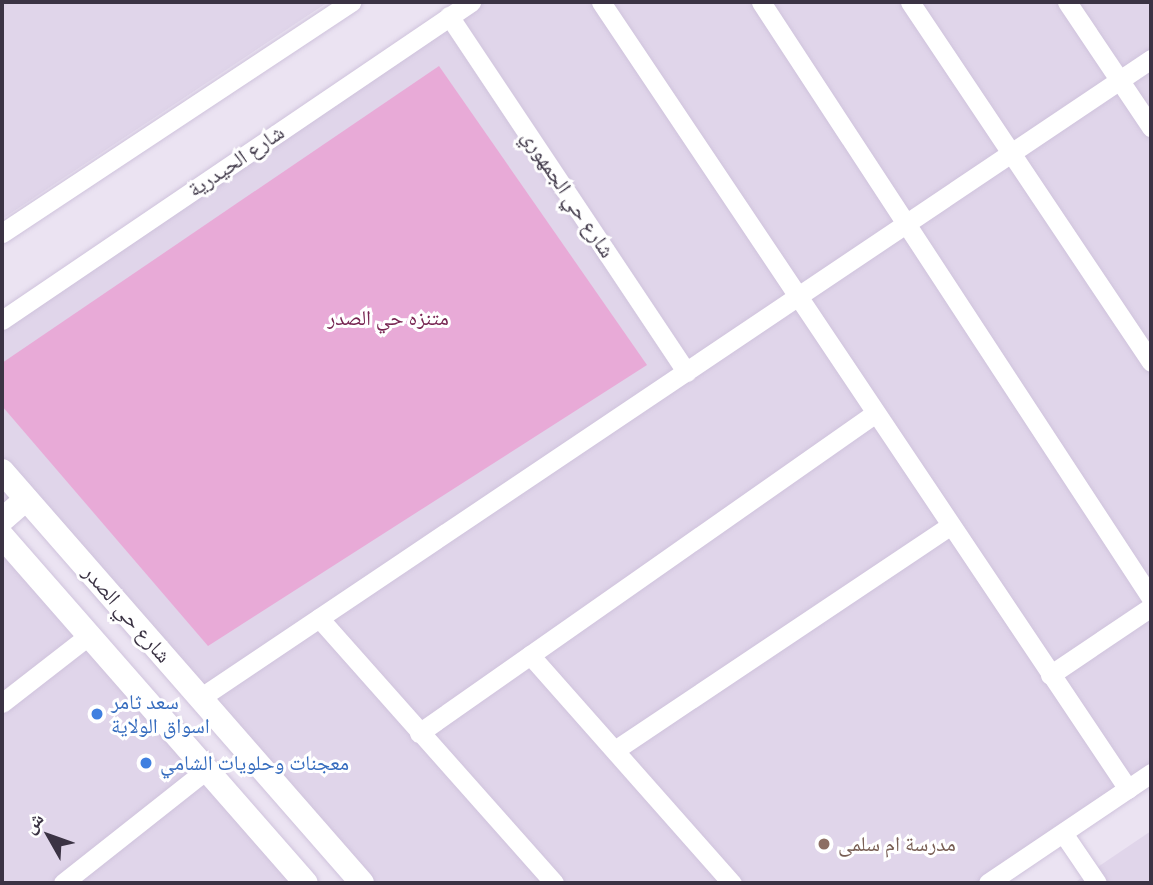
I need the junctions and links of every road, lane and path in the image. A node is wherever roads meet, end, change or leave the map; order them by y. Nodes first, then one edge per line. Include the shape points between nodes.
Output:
1 (351, 2) edge
2 (471, 2) edge
3 (601, 2) edge
4 (761, 2) edge
5 (909, 2) edge
6 (1067, 2) edge
7 (328, 8) edge
8 (449, 16) junction
9 (1151, 59) edge
10 (1119, 81) junction
11 (1151, 127) edge
12 (1009, 154) junction
13 (907, 223) junction
14 (2, 233) edge
15 (796, 298) junction
16 (2, 320) edge
17 (1151, 362) edge
18 (686, 372) junction
19 (874, 414) junction
20 (2, 471) edge
21 (26, 499) junction
22 (2, 520) edge
23 (950, 526) junction
24 (2, 536) edge
25 (1151, 598) edge
26 (1151, 607) edge
27 (319, 618) junction
28 (88, 636) junction
29 (530, 655) junction
30 (1051, 675) junction
31 (200, 698) junction
32 (2, 702) edge
33 (419, 733) junction
34 (615, 750) junction
35 (205, 771) junction
36 (1151, 773) edge
37 (1128, 789) junction
38 (1063, 833) junction
39 (63, 883) edge
40 (306, 883) edge
41 (362, 883) edge
42 (554, 883) edge
43 (732, 883) edge
44 (988, 883) edge
45 (1097, 883) edge

1 - 7 street
2 - 8 street, شارع الحيدرية
3 - 15 street
4 - 13 street
5 - 12 street
6 - 10 street
7 - 14 street
8 - 16 street, شارع الحيدرية
8 - 18 street, شارع حي الجمهوري
9 - 10 street
10 - 11 street
10 - 12 street
12 - 13 street
12 - 17 street
13 - 15 street
13 - 25 street
15 - 18 street
15 - 19 street
18 - 27 street
19 - 23 street
19 - 29 street
20 - 21 street, شارع حي الصدر
21 - 22 street
21 - 31 street, شارع حي الصدر
23 - 30 street
23 - 34 street
24 - 28 street, شارع حي الصدر
26 - 30 street
27 - 31 street
27 - 33 street
28 - 32 street
28 - 35 street, شارع حي الصدر
29 - 33 street
29 - 34 street
30 - 37 street
31 - 41 street, شارع حي الصدر
33 - 42 street
34 - 43 street
35 - 39 street
35 - 40 street, شارع حي الصدر
36 - 37 street
37 - 38 street
38 - 44 street
38 - 45 street

